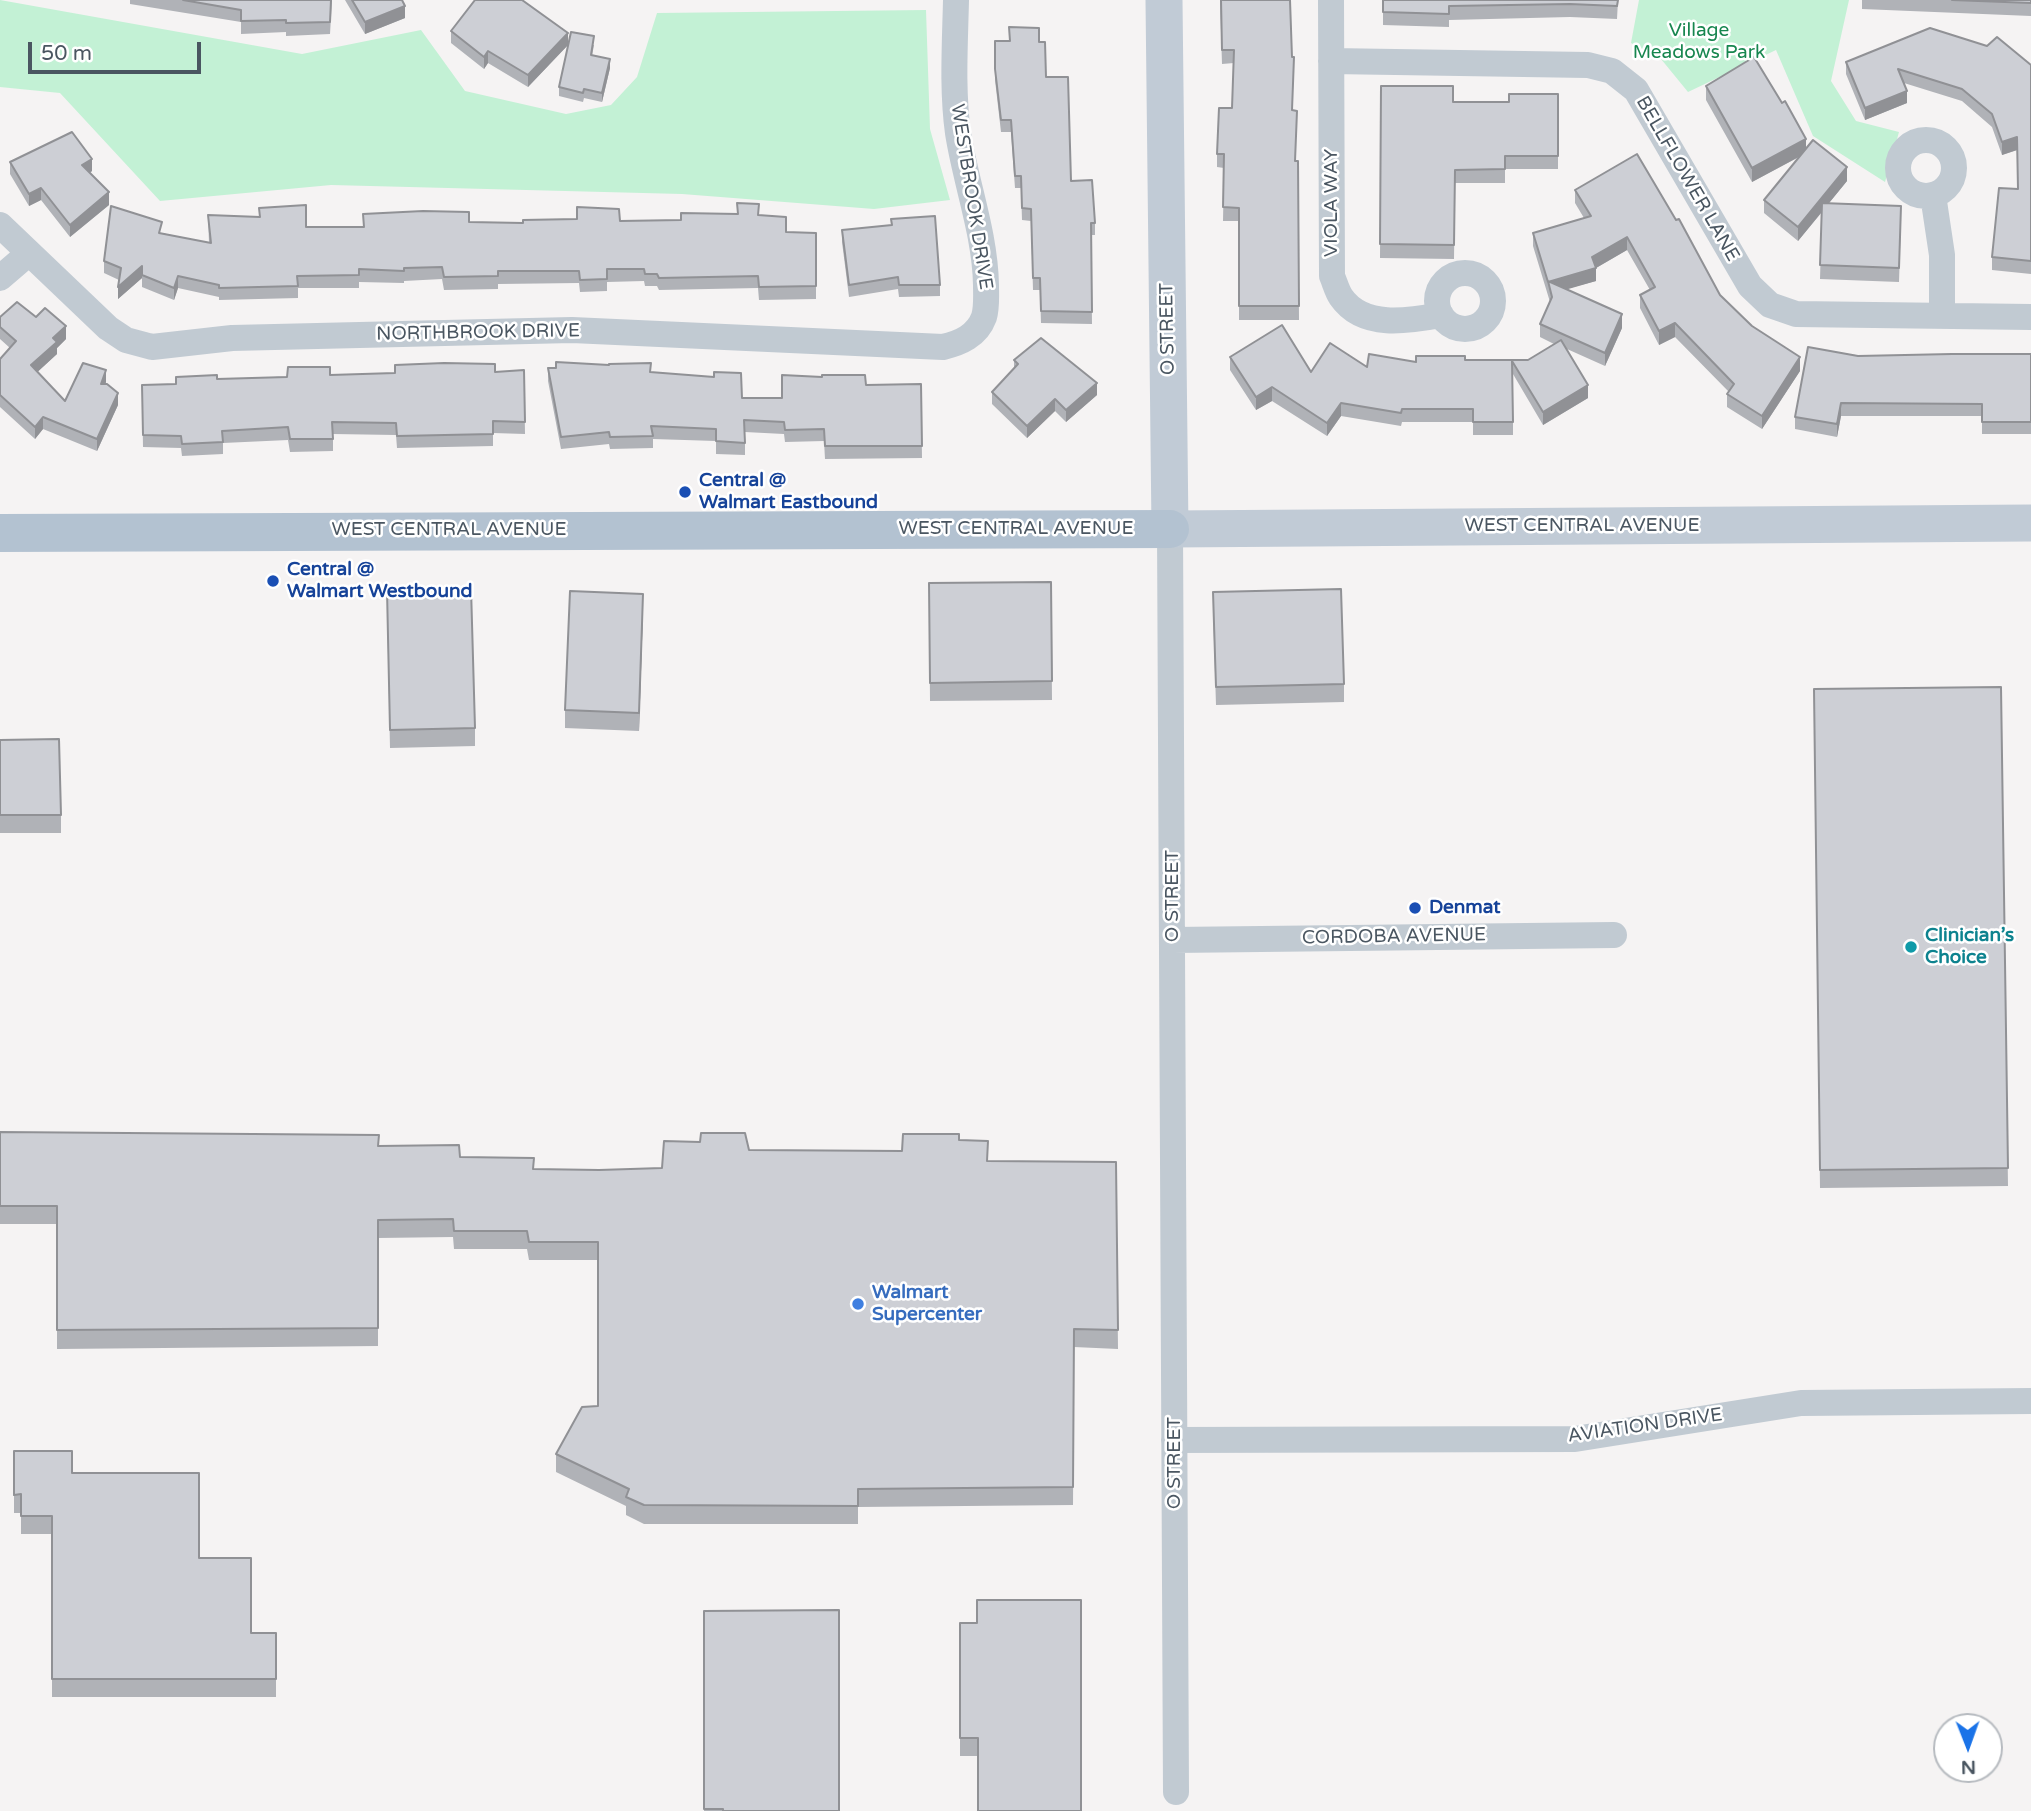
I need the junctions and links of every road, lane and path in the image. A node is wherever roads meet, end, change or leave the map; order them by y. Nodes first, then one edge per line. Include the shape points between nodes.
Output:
1 (956, 0) edge
2 (1164, 0) edge
3 (1331, 0) edge
4 (1331, 61) junction
5 (1933, 195) dead end
6 (0, 225) edge
7 (28, 254) junction
8 (0, 278) edge
9 (1441, 315) dead end
10 (1942, 315) junction
11 (2031, 317) edge
12 (961, 343) joint
13 (2031, 523) edge
14 (1170, 529) junction
15 (0, 533) edge
16 (1614, 935) dead end
17 (1173, 940) junction
18 (2031, 1401) edge
19 (1174, 1440) junction
20 (1176, 1792) dead end

1 - 12 street, WESTBROOK DRIVE via 958,134 986,272 984,318
2 - 14 main road, O STREET
3 - 4 street, VIOLA WAY
4 - 9 street, VIOLA WAY via 1332,276 1341,297 1357,313 1379,320
4 - 10 street, BELLFLOWER LANE via 1588,65 1612,71 1636,90 1750,286 1770,305 1797,314
5 - 10 street
6 - 7 street, NORTHBROOK DRIVE
7 - 8 street
7 - 12 street, NORTHBROOK DRIVE via 108,328 126,340 152,347 232,338 572,330 943,347
10 - 11 street, BELLFLOWER LANE
13 - 14 main road, WEST CENTRAL AVENUE
14 - 15 main road, WEST CENTRAL AVENUE
14 - 17 street, O STREET
16 - 17 street, CORDOBA AVENUE
17 - 19 street, O STREET
18 - 19 street, AVIATION DRIVE via 1801,1403 1576,1439
19 - 20 street, O STREET

